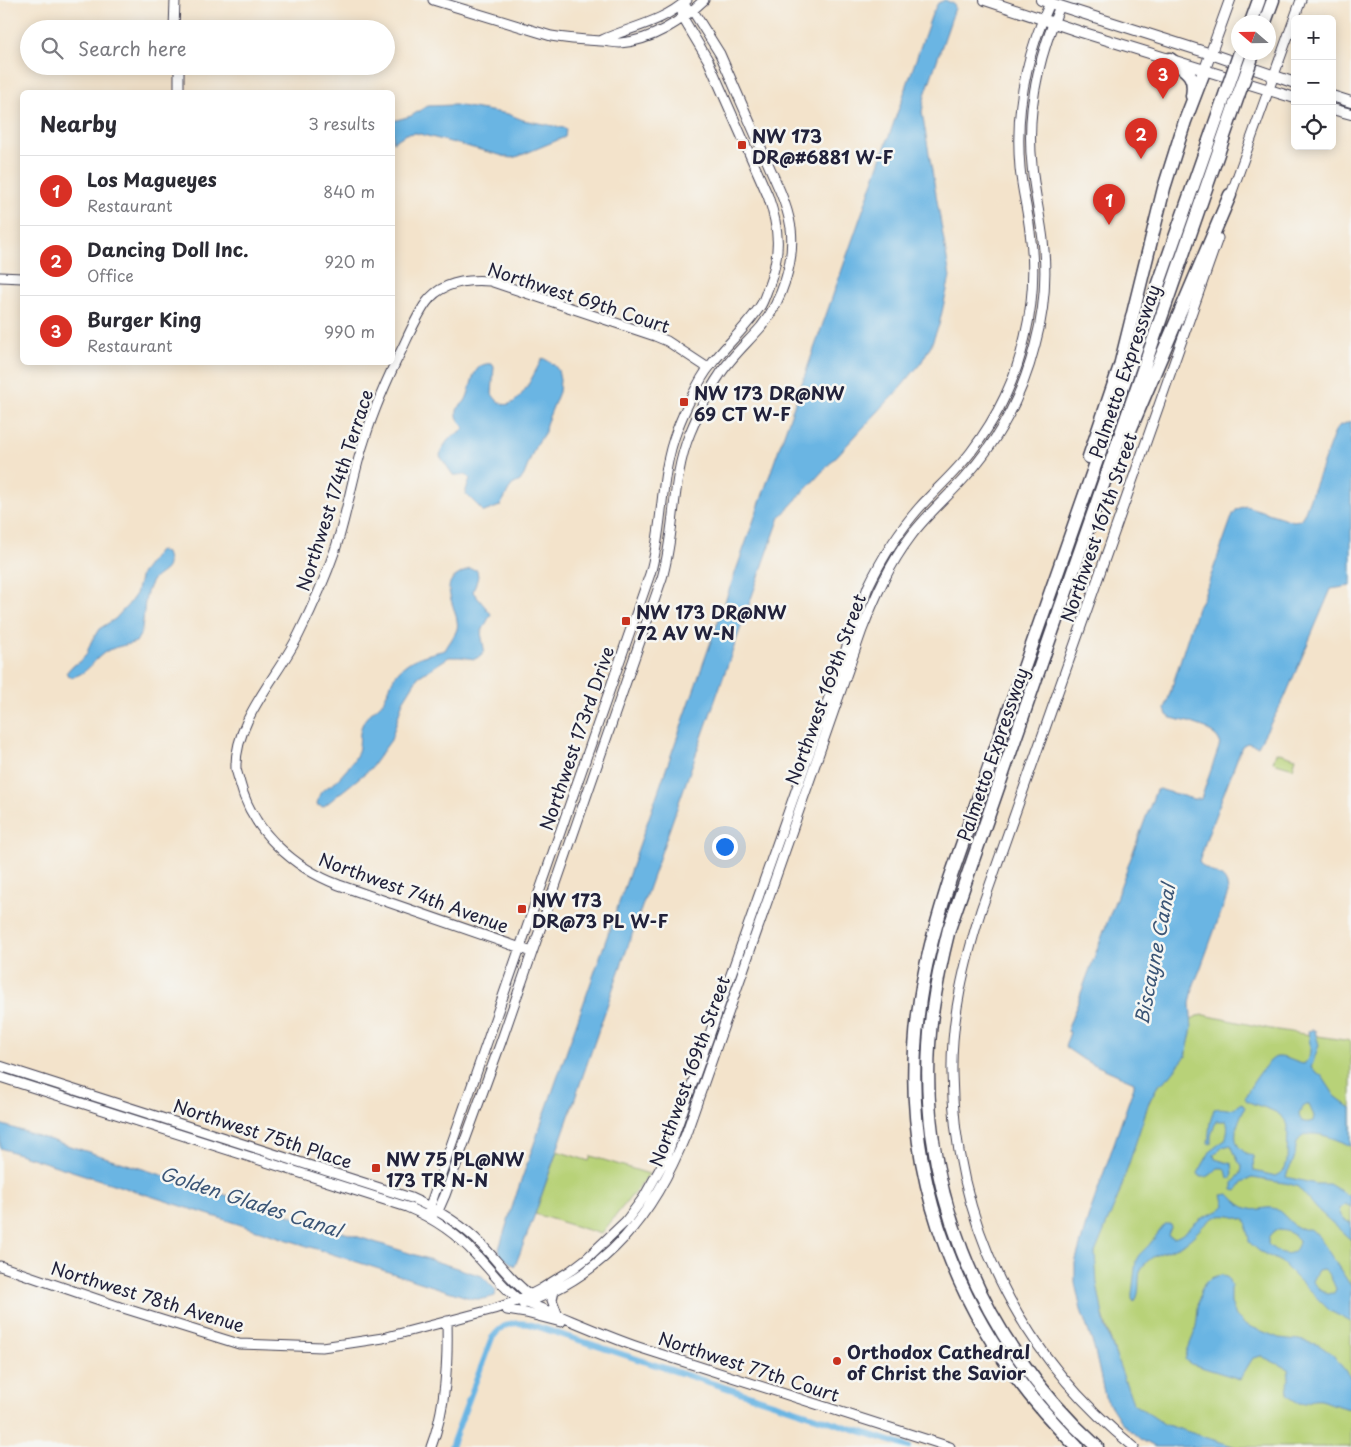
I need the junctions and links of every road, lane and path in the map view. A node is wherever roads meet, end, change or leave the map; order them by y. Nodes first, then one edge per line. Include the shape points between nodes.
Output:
1 (175, 0) edge
2 (433, 0) edge
3 (704, 0) edge
4 (985, 0) edge
5 (1230, 0) edge
6 (1259, 0) edge
7 (1273, 0) edge
8 (1301, 0) edge
9 (684, 3) edge
10 (1050, 3) edge
11 (693, 11) junction
12 (1254, 15) edge
13 (1268, 15) edge
14 (683, 18) junction
15 (174, 20) edge
16 (1042, 20) junction
17 (1053, 23) junction
18 (601, 40) junction
19 (1211, 54) junction
20 (1170, 58) junction
21 (1237, 60) edge
22 (1251, 60) edge
23 (1205, 70) junction
24 (179, 75) edge
25 (1274, 75) junction
26 (1291, 81) edge
27 (179, 90) edge
28 (1268, 90) junction
29 (1291, 97) edge
30 (1336, 97) edge
31 (1351, 102) edge
32 (1191, 104) junction
33 (1336, 109) edge
34 (1351, 114) edge
35 (1230, 196) junction
36 (1044, 272) junction
37 (1032, 274) junction
38 (0, 277) edge
39 (20, 278) edge
40 (436, 292) joint
41 (1020, 358) junction
42 (395, 362) edge
43 (394, 365) edge
44 (1030, 365) junction
45 (708, 368) junction
46 (672, 445) junction
47 (684, 449) junction
48 (1109, 467) junction
49 (1042, 617) junction
50 (250, 810) joint
51 (520, 948) junction
52 (532, 952) junction
53 (0, 1066) edge
54 (0, 1077) edge
55 (72, 1089) junction
56 (52, 1093) junction
57 (434, 1208) junction
58 (428, 1217) junction
59 (0, 1266) edge
60 (514, 1282) junction
61 (505, 1286) junction
62 (541, 1289) junction
63 (554, 1291) junction
64 (528, 1299) junction
65 (501, 1308) junction
66 (541, 1308) joint
67 (558, 1316) junction
68 (447, 1321) junction
69 (587, 1329) junction
70 (431, 1447) edge
71 (950, 1447) edge
72 (1076, 1447) edge
73 (1098, 1447) edge
74 (1134, 1447) edge

1 - 15 street
2 - 18 street via 551,36
3 - 11 street
4 - 16 main road
5 - 19 main road
6 - 12 highway
7 - 13 highway
8 - 25 street, Northwest 167th Street
9 - 11 street
9 - 14 street, Northwest 173rd Drive
9 - 18 street via 644,25
10 - 16 street, Northwest 169th Street
10 - 17 street, Northwest 169th Street
10 - 19 main road
11 - 14 street
11 - 47 street, Northwest 173rd Drive via 720,54 780,191 791,228 792,245 789,267 773,310 719,375
14 - 18 street via 633,41
14 - 45 street, Northwest 173rd Drive via 721,87 768,196 778,230 776,264 762,304
16 - 17 main road
16 - 37 street, Northwest 169th Street via 1028,64 1019,127 1020,170 1030,232
17 - 20 main road
17 - 36 street, Northwest 169th Street via 1039,66 1032,112 1032,165 1044,242
19 - 23 main road
19 - 25 main road
20 - 23 main road
20 - 32 highway via 1193,81
21 - 49 highway, Palmetto Expressway, bridge
22 - 48 highway, Palmetto Expressway, bridge
23 - 28 main road
23 - 32 highway
24 - 27 street
25 - 26 main road
25 - 28 street, Northwest 167th Street
28 - 29 main road
28 - 35 street, Northwest 167th Street
30 - 31 main road
32 - 49 highway via 1160,200 1120,366 1052,566
33 - 34 main road
35 - 48 highway via 1129,434
35 - 74 street, Northwest 167th Street via 981,910 968,951 954,1029 952,1072 957,1137 966,1187 998,1276 1021,1320 1044,1354 1087,1405
36 - 37 street
36 - 44 street, Northwest 169th Street via 1040,323
37 - 41 street, Northwest 169th Street via 1029,318
38 - 39 street
40 - 42 street, Northwest 174th Terrace via 413,326
40 - 45 street, Northwest 69th Court via 454,283 490,281 655,336
41 - 44 street
41 - 62 street, Northwest 169th Street via 1004,399 984,435 900,532 868,587 686,1104 656,1178 626,1221 604,1243 570,1271
43 - 50 street, Northwest 174th Terrace via 364,441 336,549 319,594 291,650 243,728 236,769
44 - 63 street, Northwest 169th Street via 994,441 910,537 878,591 858,639 686,1134 664,1184 642,1217 613,1249
45 - 46 street, Northwest 173rd Drive
46 - 47 street
46 - 51 street, Northwest 173rd Drive via 652,568
47 - 52 street, Northwest 173rd Drive via 671,544 662,578
48 - 73 highway, Palmetto Expressway via 949,929 932,1015 929,1053 934,1148 940,1183 961,1251 996,1324 1022,1364 1068,1420
49 - 72 highway, Palmetto Expressway via 934,931 918,1016 914,1054 915,1099 927,1189 944,1244 968,1300 1012,1374
50 - 51 street, Northwest 74th Avenue via 260,827 285,853 325,880
51 - 52 street, Northwest 74th Avenue
51 - 57 street, Northwest 173rd Drive
52 - 57 street, Northwest 173rd Drive via 501,1042
53 - 55 street, Northwest 75th Place
54 - 56 street, Northwest 75th Place
55 - 56 street via 68,1093
55 - 57 street, Northwest 75th Place via 378,1186
56 - 58 street, Northwest 75th Place via 384,1199
57 - 58 street
57 - 60 street, Northwest 75th Place via 475,1239
58 - 61 street, Northwest 75th Place via 468,1246
59 - 68 street, Northwest 78th Avenue via 239,1344 322,1347 383,1338
60 - 62 street via 525,1288
60 - 64 street, Northwest 75th Place
61 - 64 street, Northwest 75th Place
61 - 65 street
62 - 64 street, Northwest 169th Street
63 - 64 street, Northwest 169th Street
63 - 67 street via 552,1300
64 - 65 street, Northwest 169th Street
64 - 66 street, Northwest 75th Place
65 - 68 street, Northwest 78th Avenue
65 - 69 street
66 - 67 street, Northwest 77th Court
67 - 69 street, Northwest 77th Court
68 - 70 street via 446,1378
69 - 71 street, Northwest 77th Court

